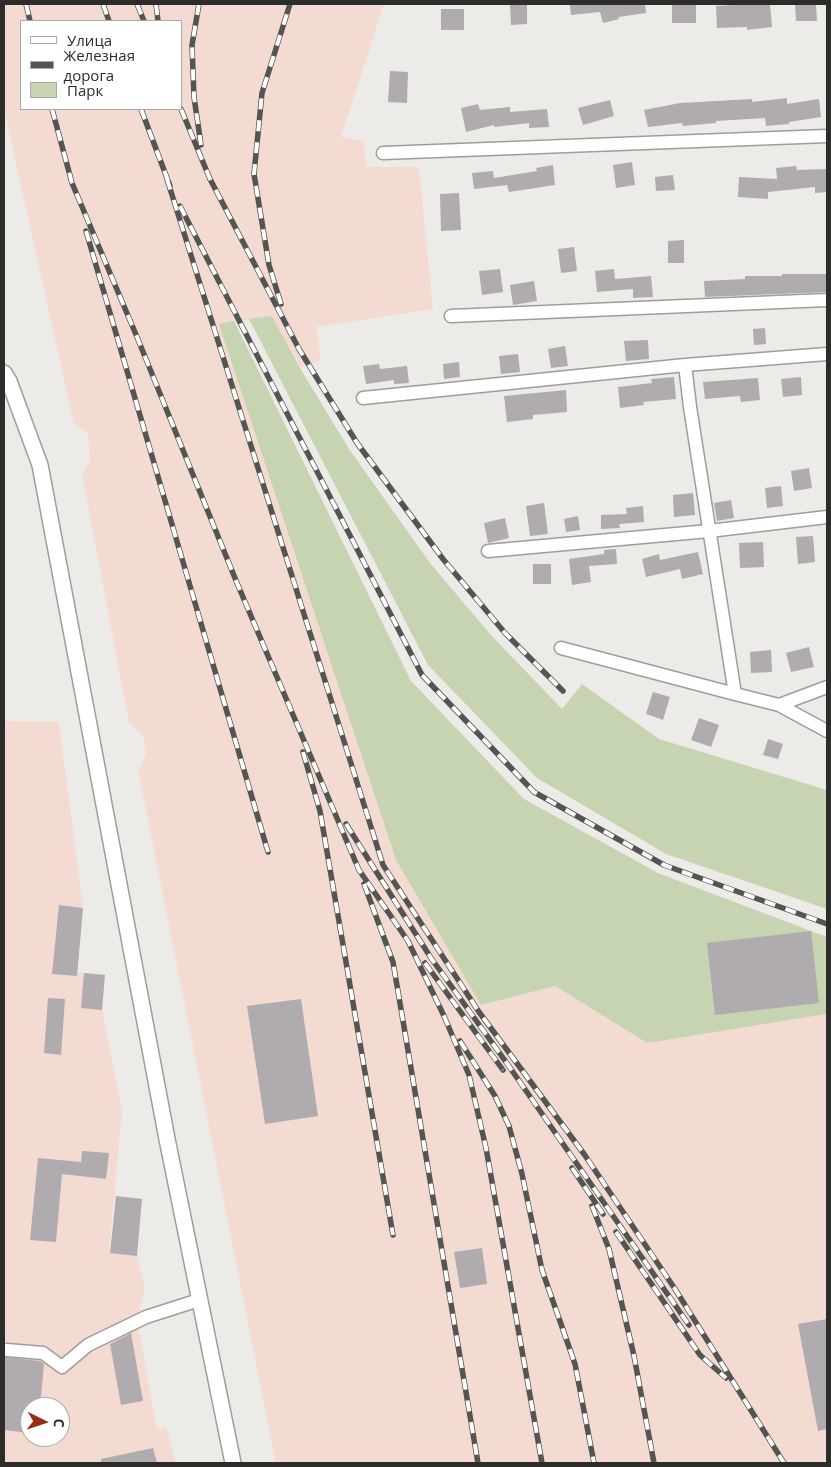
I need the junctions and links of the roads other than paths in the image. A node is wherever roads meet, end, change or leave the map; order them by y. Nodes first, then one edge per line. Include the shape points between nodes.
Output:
1 (827, 136) edge
2 (383, 153) dead end
3 (827, 300) edge
4 (451, 316) dead end
5 (827, 354) edge
6 (685, 365) junction
7 (4, 373) edge
8 (363, 398) dead end
9 (827, 517) edge
10 (709, 531) junction
11 (488, 551) dead end
12 (561, 648) dead end
13 (827, 687) edge
14 (735, 694) junction
15 (779, 705) junction
16 (827, 731) edge
17 (199, 1300) junction
18 (7, 1350) dead end
19 (233, 1463) edge

1 - 2 street
3 - 4 street
5 - 6 street
6 - 8 street
6 - 10 street
7 - 17 street via 40,465
9 - 10 street
10 - 11 street
10 - 14 street
12 - 14 street
13 - 15 street
14 - 15 street
15 - 16 street
17 - 18 street via 146,1317 101,1338 62,1367 42,1352
17 - 19 street

